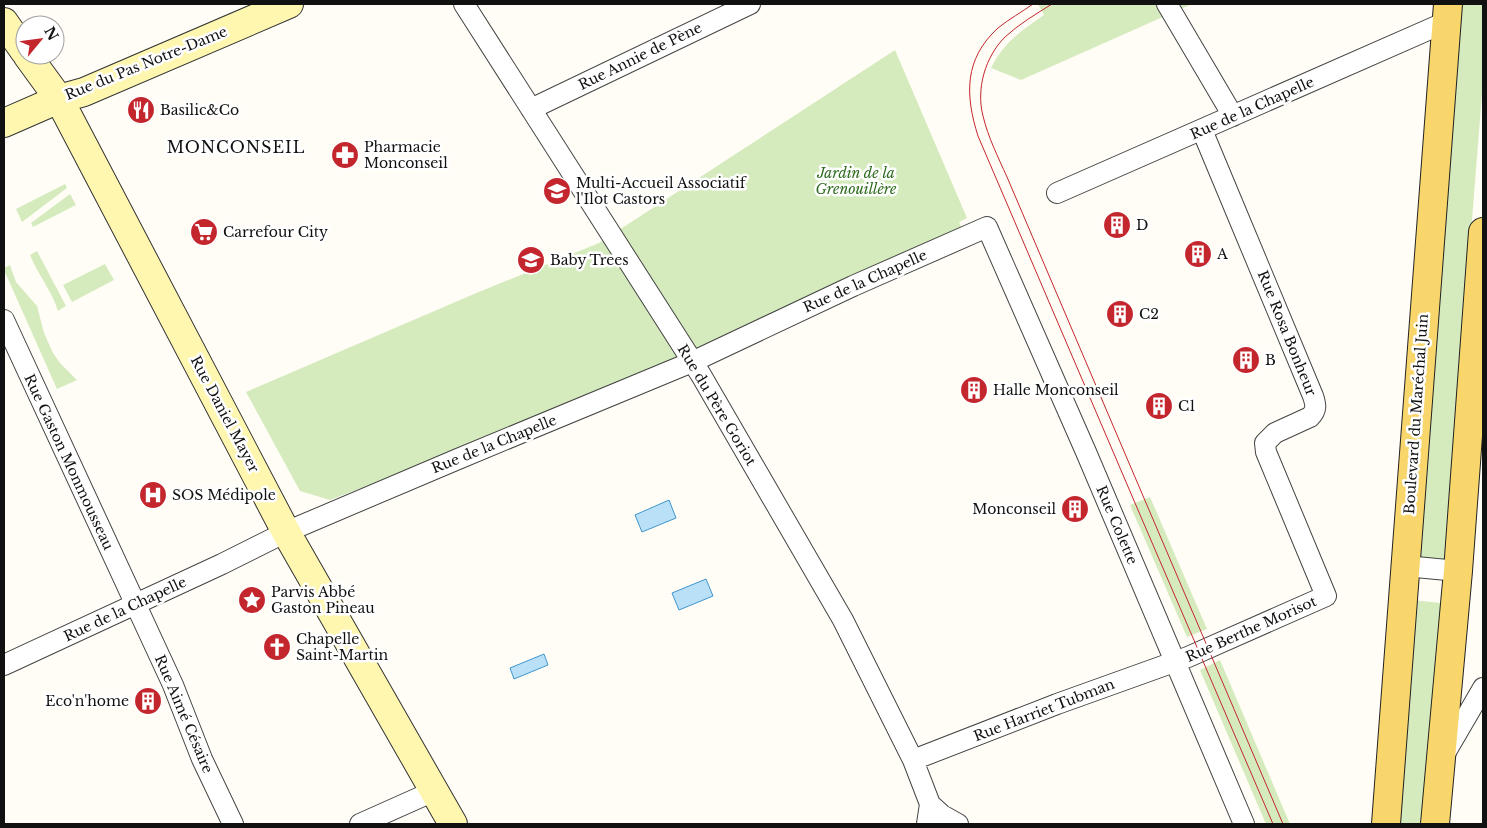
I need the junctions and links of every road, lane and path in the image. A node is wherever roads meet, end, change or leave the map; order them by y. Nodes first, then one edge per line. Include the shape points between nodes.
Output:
1 (289, 4) edge
2 (464, 4) edge
3 (750, 4) edge
4 (1167, 4) edge
5 (1447, 13) edge
6 (4, 22) edge
7 (15, 38) edge
8 (34, 65) edge
9 (59, 99) junction
10 (531, 109) junction
11 (1233, 116) junction
12 (4, 123) edge
13 (1202, 130) junction
14 (1057, 193) dead end
15 (986, 226) joint
16 (1483, 232) edge
17 (4, 320) edge
18 (692, 362) junction
19 (286, 532) junction
20 (1405, 566) junction
21 (1458, 571) junction
22 (1326, 596) joint
23 (135, 604) junction
24 (1176, 662) junction
25 (4, 665) edge
26 (1483, 688) edge
27 (1441, 758) junction
28 (914, 760) junction
29 (434, 791) junction
30 (930, 804) junction
31 (233, 824) edge
32 (360, 824) edge
33 (453, 824) edge
34 (927, 824) edge
35 (958, 824) edge
36 (1244, 824) edge
37 (1386, 824) edge
38 (1436, 824) edge

1 - 9 main road, Rue du Pas Notre-Dame via 84,92
2 - 10 street, Rue du Père Goriot
3 - 10 street, Rue Annie de Pène
4 - 11 street
5 - 11 street, Rue de la Chapelle
5 - 20 main road, Boulevard du Maréchal Juin
6 - 7 main road
8 - 9 main road, Rue Daniel Mayer
9 - 12 main road, Rue du Pas Notre-Dame
9 - 19 main road, Rue Daniel Mayer
10 - 18 street, Rue du Père Goriot
11 - 13 street, Rue de la Chapelle
13 - 14 street, Rue de la Chapelle
13 - 22 street, Rue Rosa Bonheur via 1316,407 1310,417 1274,433 1265,446
15 - 18 street, Rue de la Chapelle
15 - 24 street, Rue Colette
16 - 21 main road
17 - 23 street, Rue Gaston Monmousseau
18 - 19 street, Rue de la Chapelle
18 - 28 street, Rue du Père Goriot via 843,620
19 - 23 street, Rue de la Chapelle
19 - 29 main road, Rue Daniel Mayer
20 - 21 street
20 - 37 main road, Boulevard du Maréchal Juin
21 - 27 main road
22 - 24 street, Rue Berthe Morisot
23 - 25 street, Rue de la Chapelle
23 - 31 street, Rue Aimé Césaire
24 - 28 street, Rue Harriet Tubman
24 - 36 street, Rue Colette
26 - 27 street
27 - 38 main road
28 - 30 street, Rue du Père Goriot
29 - 32 street
29 - 33 main road, Rue Daniel Mayer
30 - 34 street, Rue du Père Goriot
30 - 35 street

